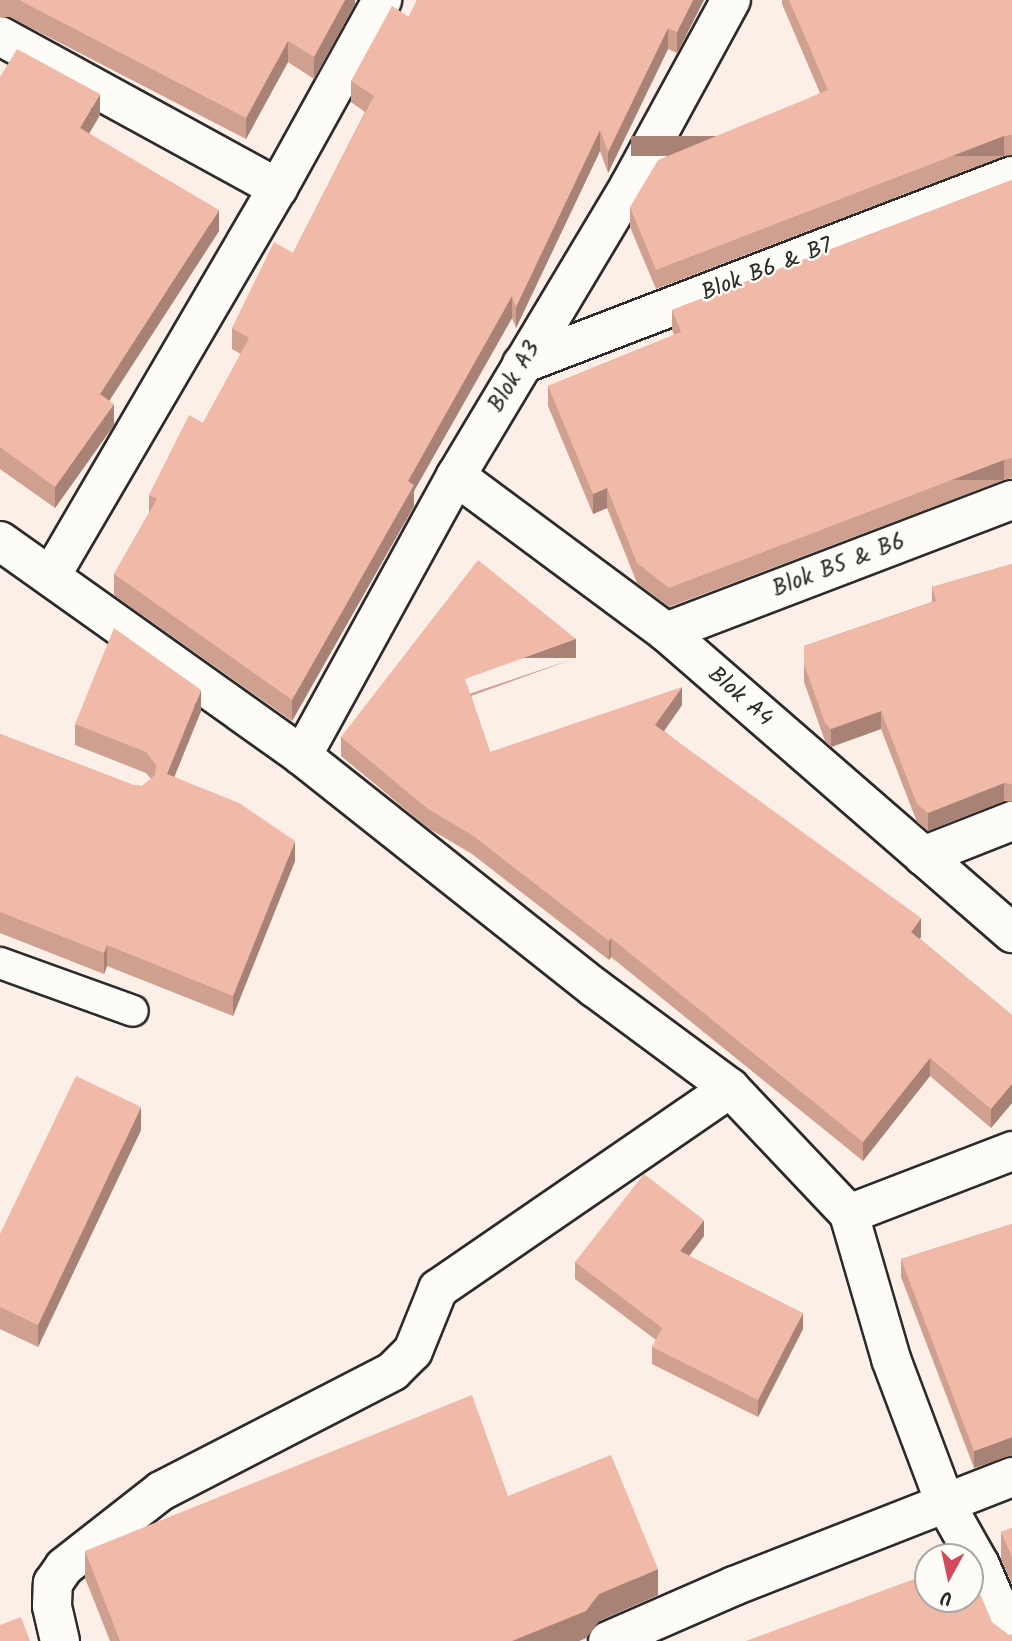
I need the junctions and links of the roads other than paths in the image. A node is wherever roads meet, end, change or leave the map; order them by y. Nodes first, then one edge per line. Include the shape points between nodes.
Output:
1 (382, 0) edge
2 (731, 0) edge
3 (0, 36) edge
4 (1012, 176) edge
5 (278, 188) junction
6 (522, 364) junction
7 (457, 476) junction
8 (1012, 500) edge
9 (0, 541) edge
10 (52, 574) junction
11 (666, 632) junction
12 (302, 756) junction
13 (1012, 821) edge
14 (923, 856) junction
15 (1012, 933) edge
16 (0, 963) edge
17 (133, 1011) dead end
18 (730, 1088) junction
19 (1012, 1151) edge
20 (849, 1214) junction
21 (1012, 1478) edge
22 (945, 1503) junction
23 (1012, 1640) edge
24 (60, 1641) edge
25 (608, 1641) edge

1 - 5 street
2 - 6 street, Blok A3 via 630,185
3 - 5 street
4 - 6 street, Blok B6 & B7
5 - 10 street
6 - 7 street, Blok A3
7 - 11 street, Blok A4
7 - 12 street, Blok A3
8 - 11 street, Blok B5 & B6
9 - 10 street
10 - 12 street
11 - 14 street, Blok A4
12 - 18 street via 595,988
13 - 14 street
14 - 15 street, Blok A4
16 - 17 lane
18 - 20 street
18 - 24 street via 438,1289 413,1351 393,1371 161,1491 64,1567 54,1583 52,1606
19 - 20 street
20 - 22 street via 891,1359
21 - 22 street
22 - 23 street via 980,1565
22 - 25 street

